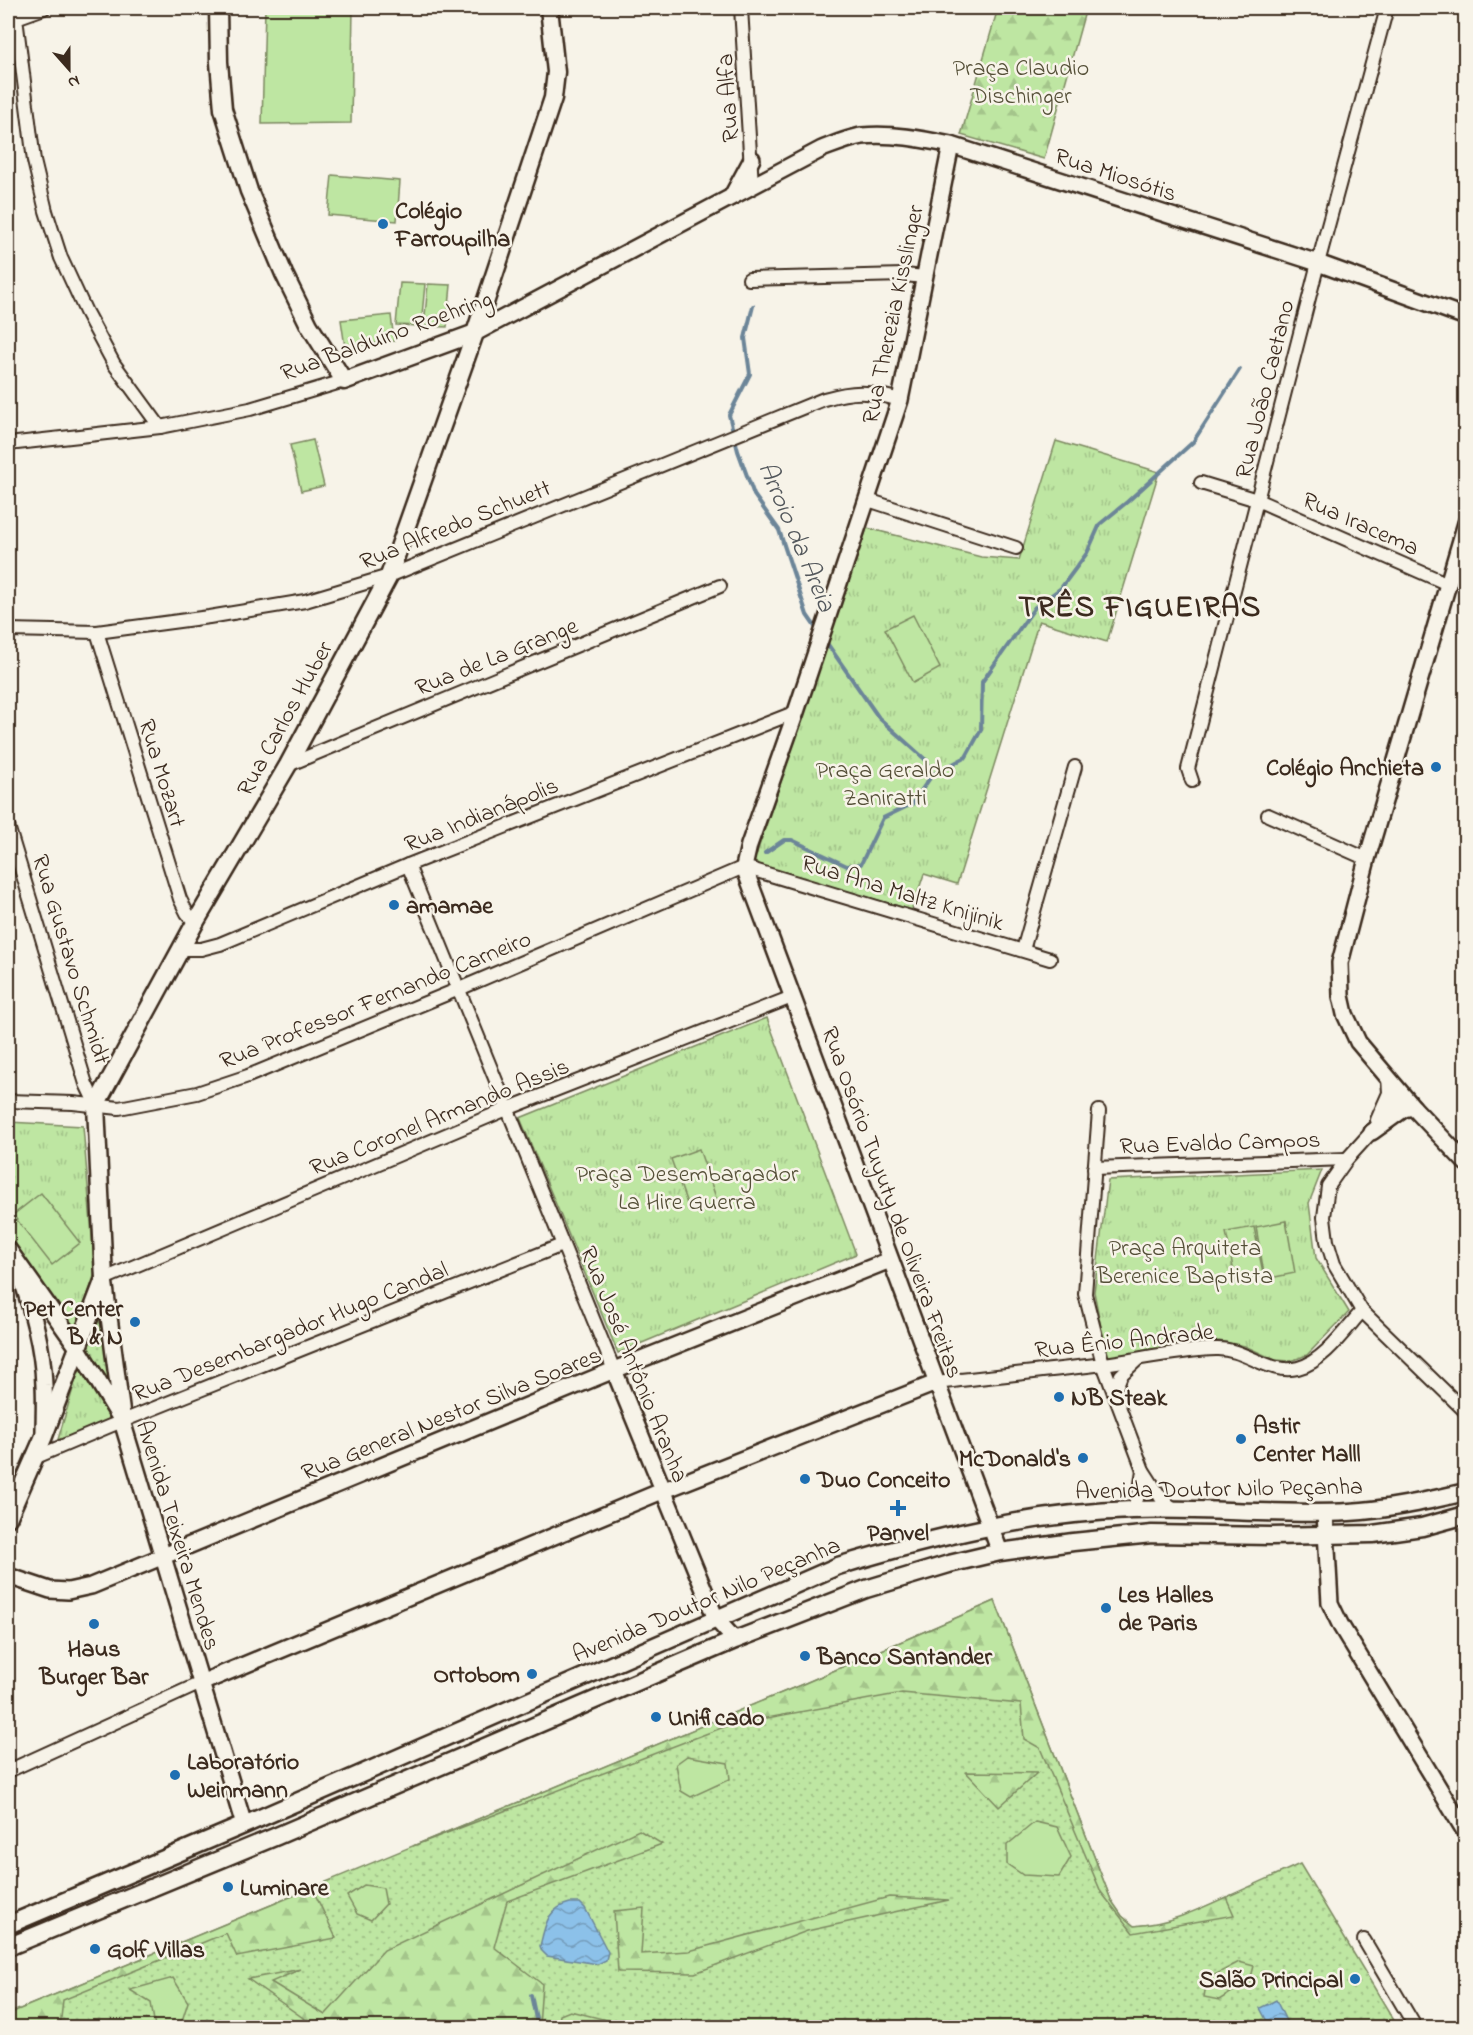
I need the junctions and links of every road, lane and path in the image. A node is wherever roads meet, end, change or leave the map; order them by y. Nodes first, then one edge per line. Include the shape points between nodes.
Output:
1 (44, 8) edge
2 (218, 8) edge
3 (549, 8) edge
4 (741, 8) edge
5 (1387, 8) edge
6 (17, 13) edge
7 (8, 34) edge
8 (951, 145) junction
9 (752, 159) junction
10 (753, 185) junction
11 (732, 196) junction
12 (1318, 263) junction
13 (925, 277) junction
14 (749, 279) dead end
15 (1466, 317) edge
16 (475, 333) junction
17 (344, 381) junction
18 (900, 400) junction
19 (160, 427) junction
20 (8, 444) edge
21 (1201, 483) dead end
22 (868, 500) junction
23 (1257, 500) junction
24 (1466, 523) edge
25 (1016, 548) dead end
26 (389, 576) junction
27 (1448, 584) junction
28 (720, 586) dead end
29 (8, 630) edge
30 (97, 632) junction
31 (796, 712) junction
32 (288, 765) junction
33 (1075, 767) dead end
34 (1192, 781) dead end
35 (1268, 815) dead end
36 (8, 826) edge
37 (1367, 859) junction
38 (408, 865) junction
39 (744, 867) junction
40 (195, 923) junction
41 (181, 949) junction
42 (1023, 950) junction
43 (1050, 959) dead end
44 (459, 989) junction
45 (792, 997) junction
46 (1388, 1077) junction
47 (1400, 1091) junction
48 (8, 1101) edge
49 (96, 1105) junction
50 (1413, 1107) junction
51 (507, 1109) junction
52 (1099, 1111) dead end
53 (1372, 1132) junction
54 (1347, 1159) junction
55 (1466, 1163) edge
56 (1094, 1168) junction
57 (8, 1240) edge
58 (562, 1245) junction
59 (11, 1253) edge
60 (890, 1260) junction
61 (104, 1279) junction
62 (1362, 1311) junction
63 (78, 1348) junction
64 (1138, 1359) junction
65 (1103, 1364) junction
66 (614, 1370) junction
67 (936, 1383) junction
68 (1114, 1393) junction
69 (1466, 1412) edge
70 (122, 1421) junction
71 (44, 1436) junction
72 (34, 1458) junction
73 (1143, 1470) junction
74 (662, 1491) junction
75 (1466, 1492) edge
76 (1133, 1509) junction
77 (1177, 1510) junction
78 (1325, 1513) junction
79 (1466, 1515) edge
80 (8, 1518) edge
81 (991, 1526) junction
82 (1326, 1535) junction
83 (1000, 1552) junction
84 (163, 1555) junction
85 (8, 1576) edge
86 (716, 1619) junction
87 (735, 1640) junction
88 (201, 1683) junction
89 (8, 1771) edge
90 (244, 1824) junction
91 (1466, 1833) edge
92 (222, 1857) junction
93 (8, 1925) edge
94 (1364, 1940) dead end
95 (8, 1947) edge
96 (1416, 2028) edge

1 - 6 street
2 - 17 main road via 223,110 249,191 309,325
3 - 16 main road, Rua Carlos Huber via 556,72 553,98
4 - 9 street, Rua Alfa
5 - 12 street, Rua João Caetano
6 - 7 street
6 - 19 street via 34,161 61,258 114,364
8 - 10 street, Rua Miosótis via 923,139 862,136 822,149
8 - 12 street, Rua Miosótis
8 - 13 street, Rua Therezia Kisslinger
9 - 10 street, Rua Alfa
9 - 11 street
10 - 11 street, Rua Balduíno Roehring
11 - 16 street, Rua Balduíno Roehring
12 - 15 street, Rua Miosótis
12 - 23 street, Rua João Caetano
13 - 14 street
13 - 18 street, Rua Therezia Kisslinger
16 - 17 main road, Rua Balduíno Roehring
16 - 26 main road, Rua Carlos Huber
17 - 19 street, Rua Balduíno Roehring via 250,409
18 - 22 street, Rua Therezia Kisslinger
18 - 26 street, Rua Alfredo Schuett via 850,392 824,399
19 - 20 street, Rua Balduíno Roehring
21 - 23 street, Rua Iracema
22 - 25 street
22 - 31 street, Rua Therezia Kisslinger
23 - 27 street, Rua Iracema
23 - 34 street, Rua João Caetano via 1188,769
24 - 27 street
26 - 30 street, Rua Alfredo Schuett via 305,601
26 - 32 main road, Rua Carlos Huber
27 - 37 street
28 - 32 street, Rua de La Grange
29 - 30 street, Rua Alfredo Schuett
30 - 40 street, Rua Mozart via 180,899
31 - 38 street, Rua Indianápolis
31 - 39 street, Rua Therezia Kisslinger via 748,845
32 - 40 main road, Rua Carlos Huber
33 - 42 street
35 - 37 street
36 - 49 street, Rua Gustavo Schmidt via 86,1084
37 - 46 street via 1340,963 1341,996 1358,1042
38 - 41 street, Rua Indianápolis via 220,944
38 - 44 street, Rua José Antônio Aranha
39 - 42 street, Rua Ana Maltz Knijinik
39 - 44 street, Rua Professor Fernando Carneiro
39 - 45 street, Rua Osório Tuyuty de Oliveira Freitas
40 - 41 main road, Rua Carlos Huber
41 - 49 main road, Rua Carlos Huber
42 - 43 street, Rua Ana Maltz Knijinik
44 - 49 street, Rua Professor Fernando Carneiro via 248,1076 197,1093 119,1108
44 - 51 street, Rua José Antônio Aranha
45 - 51 street, Rua Coronel Armando Assis
45 - 60 street, Rua Osório Tuyuty de Oliveira Freitas
46 - 47 street
46 - 53 street via 1389,1093
47 - 50 street
47 - 53 street via 1396,1105
48 - 49 street, Rua Professor Fernando Carneiro
49 - 61 main road
50 - 53 street
50 - 55 street
51 - 58 street, Rua José Antônio Aranha
51 - 61 street, Rua Coronel Armando Assis
52 - 56 street
53 - 54 street
54 - 56 street, Rua Evaldo Campos
54 - 62 street via 1328,1186 1324,1216 1334,1264
56 - 65 street via 1085,1294
57 - 59 street
58 - 66 street, Rua José Antônio Aranha
58 - 70 street, Rua Desembargador Hugo Candal
59 - 63 street, Avenida Teixeira Mendes
59 - 71 street via 30,1303 41,1353
60 - 66 street, Rua General Nestor Silva Soares
60 - 67 street, Rua Osório Tuyuty de Oliveira Freitas
61 - 63 main road
61 - 70 street
62 - 64 street, Rua Ênio Andrade via 1318,1359 1297,1368 1276,1368 1225,1349
62 - 69 street
63 - 70 street, Avenida Teixeira Mendes
63 - 71 main road
64 - 65 street, Rua Ênio Andrade
64 - 68 street via 1121,1375
65 - 67 street, Rua Ênio Andrade
65 - 68 street
66 - 74 street, Rua José Antônio Aranha
66 - 84 street, Rua General Nestor Silva Soares
67 - 74 street
67 - 81 street, Rua Osório Tuyuty de Oliveira Freitas
68 - 73 street
70 - 72 street, Rua Desembargador Hugo Candal
70 - 84 street, Avenida Teixeira Mendes
71 - 72 main road
72 - 80 main road
73 - 76 street
73 - 77 street via 1163,1501
74 - 86 street, Rua José Antônio Aranha
74 - 88 street
75 - 78 main road, Avenida Doutor Nilo Peçanha via 1415,1504
76 - 77 main road, Avenida Doutor Nilo Peçanha
76 - 81 main road, Avenida Doutor Nilo Peçanha via 1065,1514
77 - 78 main road, Avenida Doutor Nilo Peçanha
78 - 82 street
79 - 82 main road, Avenida Doutor Nilo Peçanha via 1422,1527
81 - 83 street, Rua Osório Tuyuty de Oliveira Freitas
81 - 86 main road, Avenida Doutor Nilo Peçanha via 838,1566
82 - 83 main road, Avenida Doutor Nilo Peçanha via 1152,1534
82 - 91 street via 1330,1603
83 - 87 main road, Avenida Doutor Nilo Peçanha via 866,1589
84 - 85 street, Rua General Nestor Silva Soares via 91,1586 68,1591 50,1590
84 - 88 street, Avenida Teixeira Mendes
86 - 87 street, Rua José Antônio Aranha
86 - 90 main road, Avenida Doutor Nilo Peçanha
87 - 92 main road, Avenida Doutor Nilo Peçanha
88 - 89 street
88 - 90 street, Avenida Teixeira Mendes
90 - 92 main road via 236,1843
90 - 93 main road, Avenida Doutor Nilo Peçanha
92 - 95 main road, Avenida Doutor Nilo Peçanha
94 - 96 street

